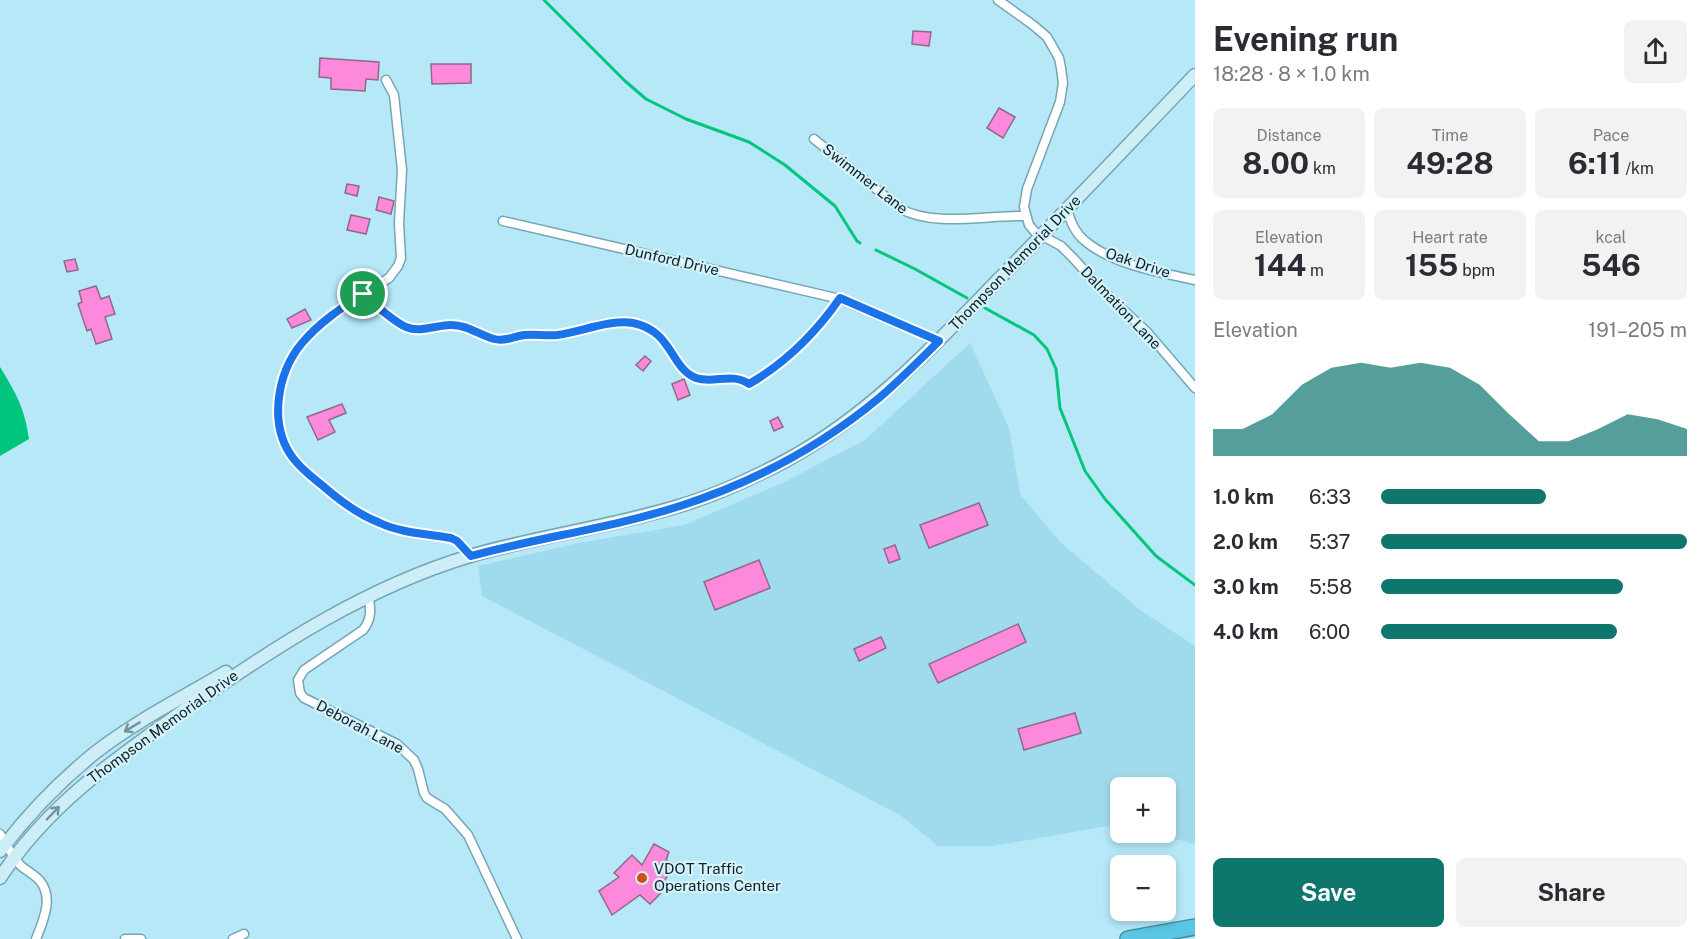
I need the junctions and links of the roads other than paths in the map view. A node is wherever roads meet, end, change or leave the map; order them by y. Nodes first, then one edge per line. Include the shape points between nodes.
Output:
1 (998, 0) edge
2 (1195, 75) edge
3 (386, 80) dead end
4 (814, 139) dead end
5 (1067, 209) junction
6 (1025, 216) junction
7 (503, 221) dead end
8 (1041, 237) junction
9 (1195, 280) edge
10 (363, 294) road end
11 (939, 341) junction
12 (1195, 388) edge
13 (369, 595) junction
14 (257, 659) junction
15 (2, 843) edge
16 (15, 858) junction
17 (0, 879) edge
18 (1195, 927) edge
19 (244, 934) dead end
20 (36, 939) edge
21 (125, 939) edge
22 (141, 939) edge
23 (233, 939) edge
24 (517, 939) edge
25 (1128, 939) edge

1 - 6 street via 1047,37 1059,58 1063,83 1060,102 1027,189
2 - 5 main road, Thompson Memorial Drive
3 - 10 street via 394,95 402,170 401,258 389,278
4 - 6 street, Swimmer Lane via 911,214 931,219
5 - 8 main road, Thompson Memorial Drive
5 - 9 street, Oak Drive via 1077,233 1100,251
6 - 8 street
7 - 11 street, Dunford Drive via 840,298
8 - 11 main road, Thompson Memorial Drive
8 - 12 street, Dalmation Lane via 1061,246 1147,332
11 - 13 main road, Thompson Memorial Drive via 854,418 790,458 736,485 678,506 471,556
13 - 14 main road, Thompson Memorial Drive
13 - 24 street, Deborah Lane via 367,625 304,670 297,680 300,693 398,744 408,753 427,798 445,809 468,835
14 -> 15 main road, Thompson Memorial Drive via 228,671 97,751
16 -> 14 main road, Thompson Memorial Drive via 56,809 94,775
15 - 16 street
16 - 17 main road, Thompson Memorial Drive
16 - 20 street via 40,881 47,898
18 - 25 highway
19 - 23 street
21 - 22 street

